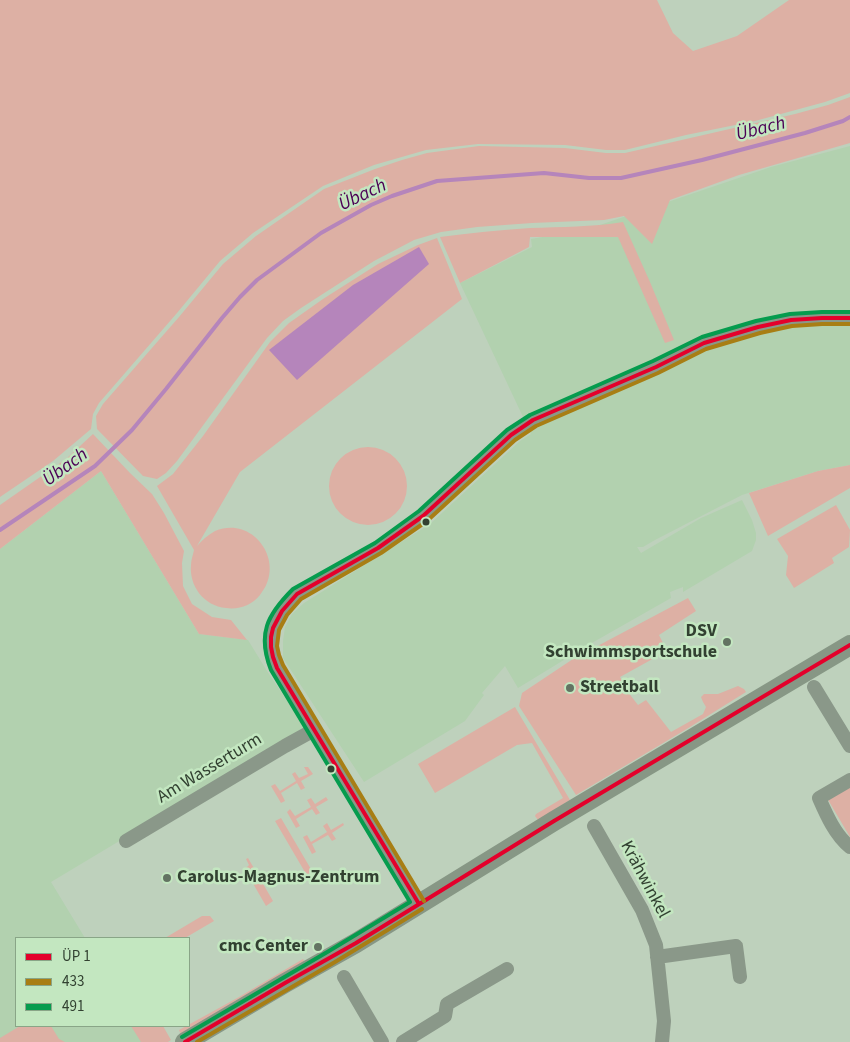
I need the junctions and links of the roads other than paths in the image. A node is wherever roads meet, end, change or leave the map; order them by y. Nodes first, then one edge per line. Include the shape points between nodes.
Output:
1 (850, 318) edge
2 (850, 644) edge
3 (814, 687) dead end
4 (314, 730) junction
5 (850, 746) edge
6 (850, 780) edge
7 (594, 826) dead end
8 (126, 841) dead end
9 (850, 847) edge
10 (419, 904) junction
11 (657, 957) junction
12 (507, 969) dead end
13 (344, 977) dead end
14 (740, 977) dead end
15 (185, 1042) edge
16 (382, 1042) edge
17 (403, 1042) edge
18 (662, 1042) edge

1 - 4 street via 791,320 704,343 656,368 533,420 511,435 422,516 378,548 297,594 274,622 271,655
2 - 10 main road
3 - 5 street
4 - 8 street, Am Wasserturm
4 - 10 street
6 - 9 street via 819,798 837,832
7 - 11 street, Krähwinkel via 642,910 656,945
10 - 15 main road
11 - 14 street via 736,946
11 - 18 street, Krähwinkel via 664,1021
12 - 17 street via 447,1004 445,1016
13 - 16 street

